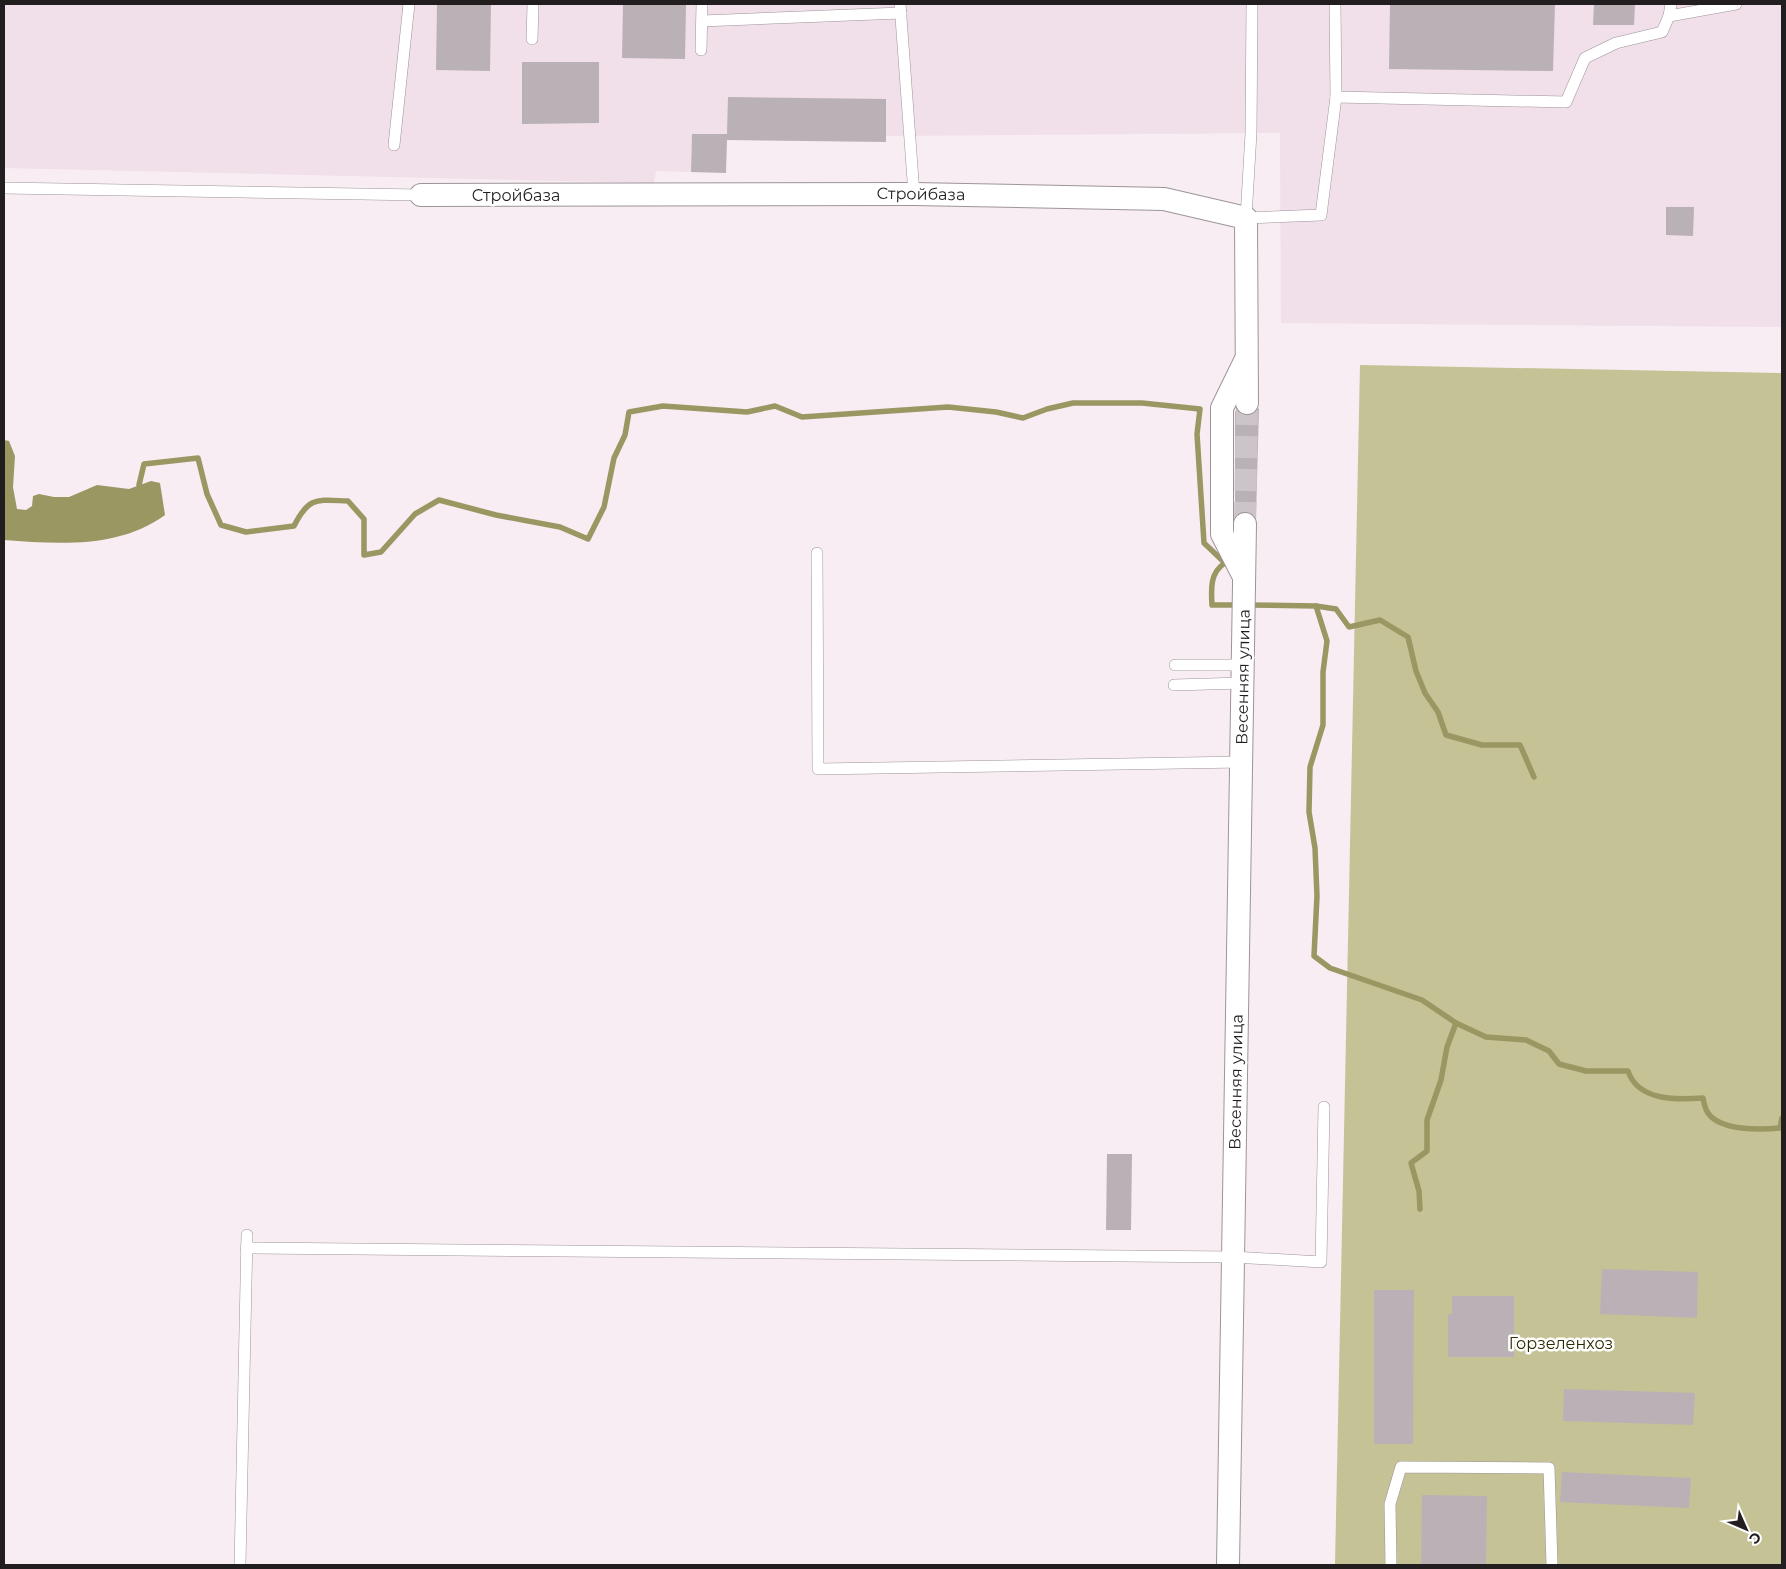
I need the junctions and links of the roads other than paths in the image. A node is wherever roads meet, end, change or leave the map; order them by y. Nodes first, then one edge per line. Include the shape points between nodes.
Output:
1 (409, 4) edge
2 (533, 4) edge
3 (702, 4) edge
4 (1252, 4) edge
5 (1335, 4) edge
6 (1671, 4) edge
7 (1736, 4) edge
8 (900, 8) edge
9 (1669, 16) junction
10 (702, 21) junction
11 (532, 39) dead end
12 (701, 50) dead end
13 (1336, 97) junction
14 (394, 145) dead end
15 (4, 188) edge
16 (914, 194) junction
17 (421, 195) joint
18 (1246, 218) junction
19 (1247, 358) junction
20 (1247, 397) tunnel mouth
21 (1245, 524) tunnel mouth
22 (817, 553) dead end
23 (1244, 588) junction
24 (1175, 665) dead end
25 (1243, 674) junction
26 (1174, 684) dead end
27 (1242, 762) junction
28 (1324, 1107) dead end
29 (247, 1236) dead end
30 (246, 1248) junction
31 (1233, 1257) junction
32 (240, 1565) edge
33 (1228, 1565) edge
34 (1391, 1565) edge
35 (1552, 1565) edge

1 - 14 lane
2 - 11 lane
3 - 10 lane
4 - 18 lane via 1251,133
5 - 13 lane
6 - 9 lane
7 - 9 lane
8 - 10 lane
8 - 16 lane
9 - 13 lane via 1662,32 1616,43 1585,58 1566,102
10 - 12 lane
13 - 18 lane via 1321,215
15 - 17 lane
16 - 17 street, Стройбаза
16 - 18 street, Стройбаза via 1164,199
18 - 19 street
19 - 20 street
19 - 23 street via 1222,408 1222,534
21 - 23 street, Весенняя улица
22 - 27 lane via 818,769
23 - 25 street, Весенняя улица
24 - 25 lane
25 - 26 lane
25 - 27 street, Весенняя улица
27 - 31 street, Весенняя улица
28 - 31 lane via 1321,1262
29 - 30 lane
30 - 31 lane
30 - 32 lane
31 - 33 street, Весенняя улица
34 - 35 lane via 1390,1504 1401,1466 1549,1468

